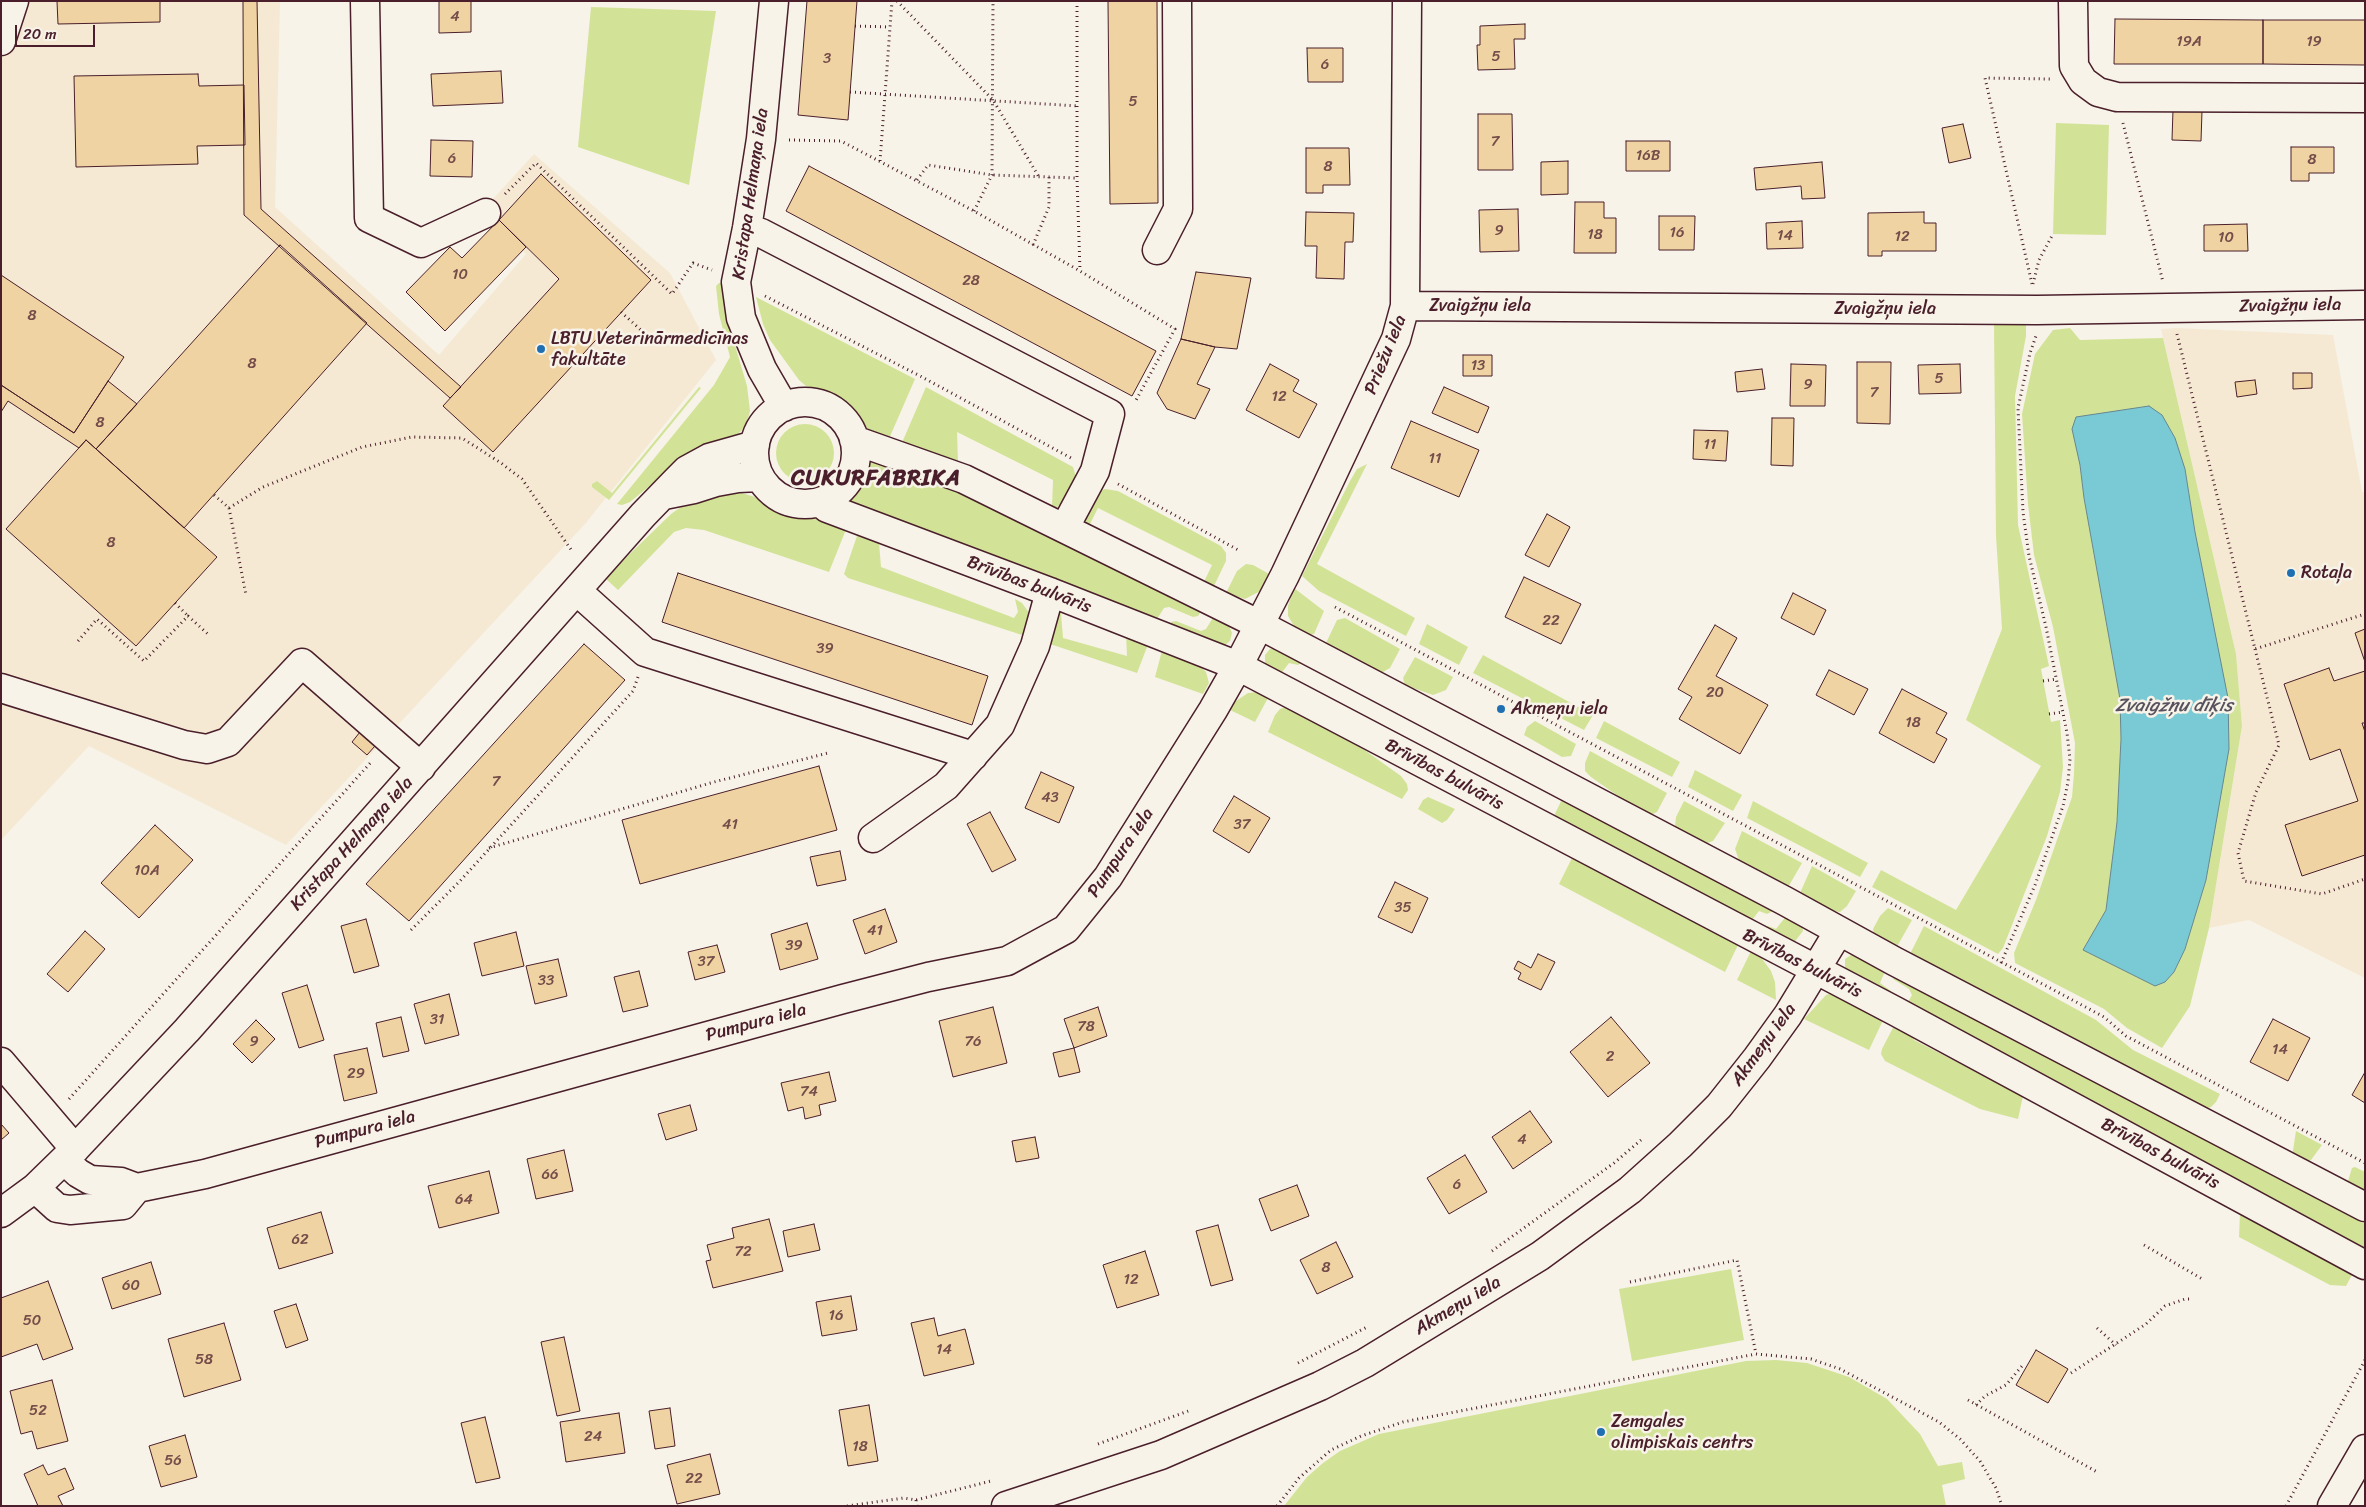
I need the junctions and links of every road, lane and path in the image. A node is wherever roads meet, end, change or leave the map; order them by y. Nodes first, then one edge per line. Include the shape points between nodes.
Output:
1 (14, 1) edge
2 (365, 1) edge
3 (774, 1) edge
4 (892, 1) edge
5 (897, 1) edge
6 (993, 1) edge
7 (1077, 1) edge
8 (1177, 1) edge
9 (1408, 1) edge
10 (2073, 1) edge
11 (855, 26) dead end
12 (890, 27) junction
13 (1, 41) edge
14 (2083, 81) junction
15 (850, 92) dead end
16 (885, 93) junction
17 (2117, 96) junction
18 (2365, 98) edge
19 (992, 100) junction
20 (1078, 106) junction
21 (761, 139) junction
22 (880, 161) junction
23 (992, 175) junction
24 (1039, 177) junction
25 (1049, 177) junction
26 (1077, 178) junction
27 (917, 180) junction
28 (974, 211) junction
29 (486, 213) joint
30 (747, 228) junction
31 (2053, 234) dead end
32 (1033, 245) junction
33 (1157, 250) dead end
34 (1080, 271) junction
35 (717, 272) dead end
36 (764, 295) dead end
37 (2365, 305) edge
38 (1405, 306) junction
39 (2169, 308) junction
40 (2037, 310) junction
41 (621, 312) dead end
42 (642, 331) dead end
43 (784, 407) junction
44 (1110, 414) junction
45 (854, 440) junction
46 (755, 445) junction
47 (1095, 471) junction
48 (760, 477) junction
49 (214, 495) dead end
50 (664, 495) junction
51 (821, 502) junction
52 (229, 508) junction
53 (1065, 527) junction
54 (572, 550) dead end
55 (1240, 551) dead end
56 (577, 591) junction
57 (1050, 592) junction
58 (246, 595) dead end
59 (175, 603) dead end
60 (1335, 607) dead end
61 (2365, 614) edge
62 (188, 616) junction
63 (1260, 624) junction
64 (209, 635) dead end
65 (78, 641) dead end
66 (2255, 649) junction
67 (645, 652) junction
68 (1238, 666) junction
69 (2057, 679) junction
70 (2043, 681) dead end
71 (1, 688) edge
72 (2063, 712) junction
73 (2049, 714) dead end
74 (393, 744) junction
75 (828, 753) dead end
76 (973, 756) junction
77 (421, 767) junction
78 (873, 838) dead end
79 (489, 848) junction
80 (2365, 879) edge
81 (411, 930) dead end
82 (1839, 931) junction
83 (2001, 963) junction
84 (1816, 971) junction
85 (1, 1062) edge
86 (50, 1120) junction
87 (1646, 1136) dead end
88 (70, 1155) junction
89 (2365, 1163) edge
90 (35, 1188) junction
91 (137, 1188) junction
92 (2365, 1207) edge
93 (1, 1212) edge
94 (2144, 1245) dead end
95 (1487, 1254) dead end
96 (2365, 1264) edge
97 (2204, 1280) dead end
98 (1630, 1282) dead end
99 (2193, 1299) dead end
100 (1370, 1326) dead end
101 (2097, 1328) dead end
102 (2116, 1346) junction
103 (1756, 1354) junction
104 (2365, 1360) edge
105 (2022, 1366) dead end
106 (1289, 1368) dead end
107 (2071, 1373) dead end
108 (1968, 1400) dead end
109 (1976, 1405) junction
110 (1194, 1408) dead end
111 (1089, 1448) dead end
112 (2365, 1449) edge
113 (2099, 1473) dead end
114 (998, 1479) dead end
115 (916, 1500) junction
116 (847, 1506) edge
117 (917, 1506) edge
118 (1006, 1506) edge
119 (1277, 1506) edge
120 (2002, 1506) edge
121 (2286, 1506) edge
122 (2332, 1506) edge

1 - 13 street
2 - 29 street via 369,218 421,243
3 - 21 street, Kristapa Helmaņa iela
4 - 12 path
5 - 19 path
6 - 19 path
7 - 20 path
8 - 33 street via 1178,209
9 - 38 street, Priežu iela
10 - 14 street via 2074,66
11 - 12 path
12 - 16 path
14 - 17 street via 2098,92
14 - 31 path via 1985,78 2032,287 2039,260
15 - 16 path
16 - 19 path
16 - 22 path
17 - 18 street
17 - 39 path
19 - 20 path
19 - 23 path
19 - 24 path
20 - 26 path
21 - 22 path via 841,142
21 - 30 street, Kristapa Helmaņa iela
22 - 27 path
23 - 24 path
23 - 27 path via 928,165
23 - 28 path
24 - 25 path
25 - 26 path
25 - 32 path via 1049,207
26 - 34 path
27 - 28 path
28 - 32 path
29 - 35 path via 536,163 672,294 693,263
30 - 43 street, Kristapa Helmaņa iela via 736,282 741,318 762,369
30 - 44 street
32 - 34 path
34 - 44 path via 1175,329 1132,408
36 - 47 path
37 - 39 street, Zvaigžņu iela
38 - 40 street, Zvaigžņu iela
38 - 63 street, Priežu iela via 1396,339
39 - 40 street, Zvaigžņu iela
39 - 66 path
40 - 69 path via 2040,327 2030,353 2018,408 2022,512
41 - 42 path
43 - 45 street via 800,402 826,407 847,424
43 - 46 street via 770,416
44 - 47 street
45 - 51 street via 856,459 850,478 838,493
45 - 53 street via 964,479
46 - 48 street via 755,462
46 - 50 street, Kristapa Helmaņa iela via 709,458 687,470
47 - 53 street
47 - 55 path
48 - 50 street via 738,478
48 - 51 street via 776,495 797,504
49 - 52 path
50 - 56 street, Kristapa Helmaņa iela
51 - 57 street, Brīvības bulvāris via 827,508
52 - 54 path via 263,487 362,447 412,437 462,438 522,479
52 - 58 path
53 - 63 street
56 - 67 street
56 - 77 street, Kristapa Helmaņa iela
57 - 68 street, Brīvības bulvāris
57 - 76 street via 1035,646 1000,725
59 - 62 path
60 - 83 path
61 - 66 path
62 - 64 path
62 - 65 path via 144,661 97,619
63 - 68 street
63 - 82 street
66 - 80 path via 2279,746 2256,792 2238,853 2244,881 2322,894
67 - 76 street
67 - 79 path via 633,691
68 - 84 street, Brīvības bulvāris
68 - 91 street, Pumpura iela via 1108,877 1066,930 1008,961 909,982 205,1174
69 - 70 path
69 - 72 path
71 - 74 street via 184,745 207,749 228,742 302,663
72 - 73 path
72 - 83 path via 2070,758 2063,806 2035,885
74 - 77 street
74 - 86 path via 374,759
75 - 79 path via 714,782
76 - 78 street via 946,786
77 - 88 street, Kristapa Helmaņa iela via 187,1030
79 - 81 path
82 - 84 street, Akmeņu iela
82 - 92 street
83 - 89 path via 2104,1018 2126,1036
84 - 96 street, Brīvības bulvāris
84 - 118 street, Akmeņu iela via 1757,1058 1719,1106 1630,1190 1540,1256 1365,1363 1320,1386 1161,1454
85 - 86 street, Pumpura iela
86 - 88 street, Pumpura iela
87 - 95 path
88 - 90 street, Kristapa Helmaņa iela
88 - 91 street, Pumpura iela via 78,1173 90,1180 121,1182
90 - 91 street via 57,1208 70,1210 123,1205
90 - 93 street
94 - 97 path
98 - 103 path via 1737,1260
99 - 102 path via 2165,1306
100 - 106 path
101 - 102 path
102 - 107 path
103 - 119 path via 1403,1422 1331,1450 1299,1478
103 - 120 path via 1811,1359 1840,1369 1939,1422 1980,1461 1996,1488
104 - 121 path
105 - 109 path via 2006,1385
108 - 109 path
109 - 113 path
110 - 111 path
112 - 122 street
114 - 115 path
115 - 116 path via 904,1498
115 - 117 path

